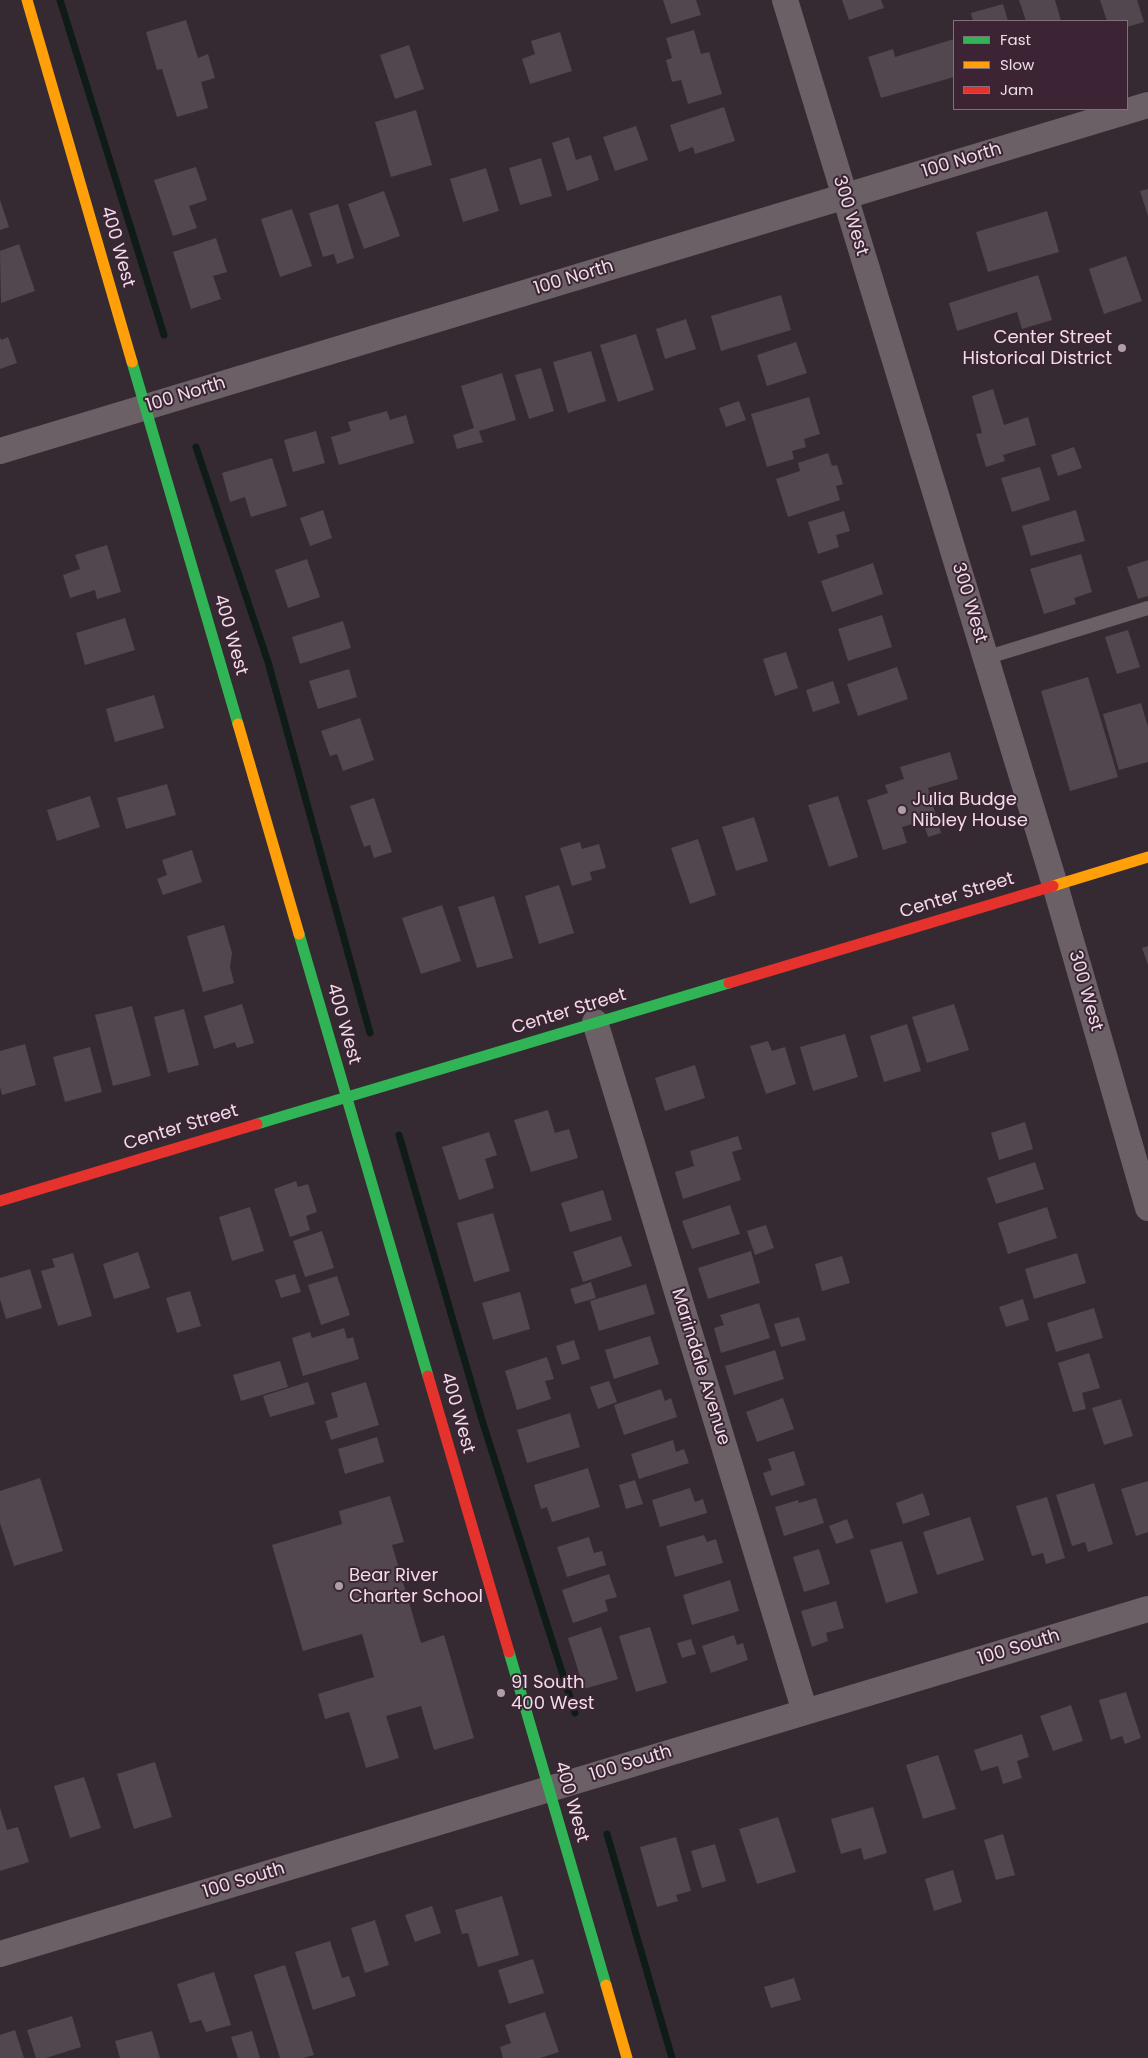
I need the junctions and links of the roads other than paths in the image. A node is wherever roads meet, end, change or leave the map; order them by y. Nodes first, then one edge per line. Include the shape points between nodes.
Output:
1 (27, 0) edge
2 (785, 0) edge
3 (1148, 105) edge
4 (844, 197) junction
5 (145, 407) junction
6 (0, 451) edge
7 (1148, 608) edge
8 (985, 658) junction
9 (1148, 857) edge
10 (1055, 885) junction
11 (595, 1022) junction
12 (346, 1097) junction
13 (0, 1201) edge
14 (1148, 1208) edge
15 (1148, 1610) edge
16 (805, 1712) junction
17 (549, 1789) junction
18 (0, 1954) edge
19 (628, 2058) edge

1 - 5 street, 400 West
2 - 4 street, 300 West
3 - 4 street, 100 North
4 - 5 street, 100 North
4 - 8 street, 300 West
5 - 6 street, 100 North
5 - 12 street, 400 West
7 - 8 lane
8 - 10 street, 300 West
9 - 10 street, Center Street
10 - 11 street, Center Street
10 - 14 street, 300 West
11 - 12 street, Center Street
11 - 16 street, Marindale Avenue
12 - 13 street, Center Street
12 - 17 street, 400 West
15 - 16 street, 100 South
16 - 17 street, 100 South
17 - 18 street, 100 South
17 - 19 street, 400 West

